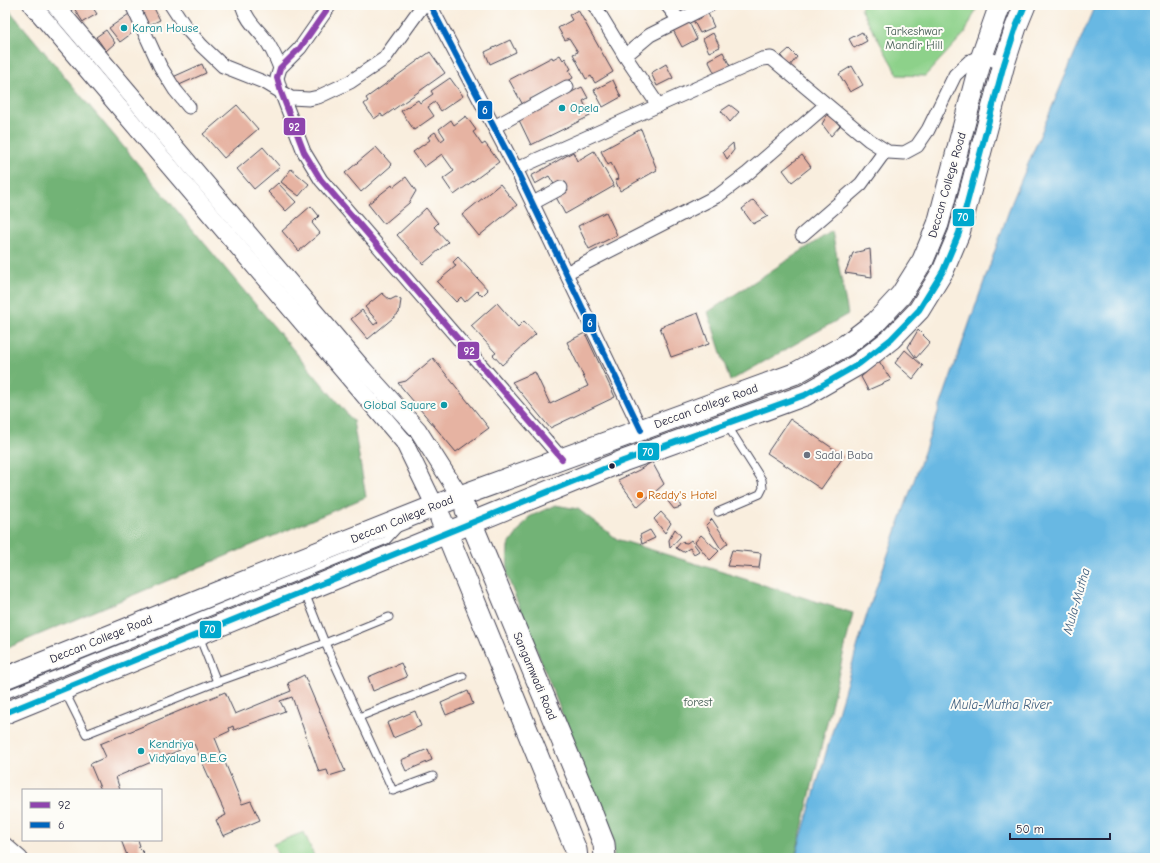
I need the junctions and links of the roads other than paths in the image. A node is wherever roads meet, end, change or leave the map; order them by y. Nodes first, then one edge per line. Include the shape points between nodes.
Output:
1 (32, 5) edge
2 (54, 5) edge
3 (132, 5) edge
4 (171, 5) edge
5 (242, 5) edge
6 (330, 5) edge
7 (423, 5) edge
8 (430, 5) edge
9 (594, 5) edge
10 (667, 5) edge
11 (710, 5) edge
12 (1000, 5) edge
13 (1025, 5) edge
14 (679, 20) junction
15 (626, 56) junction
16 (982, 56) junction
17 (1004, 64) junction
18 (280, 68) junction
19 (567, 87) dead end
20 (281, 92) junction
21 (658, 105) junction
22 (826, 105) junction
23 (189, 107) dead end
24 (494, 127) junction
25 (885, 151) junction
26 (516, 169) junction
27 (561, 188) dead end
28 (533, 203) junction
29 (802, 235) dead end
30 (566, 273) junction
31 (726, 423) junction
32 (641, 430) junction
33 (562, 459) junction
34 (460, 496) junction
35 (435, 506) junction
36 (718, 512) dead end
37 (411, 516) junction
38 (472, 523) junction
39 (446, 533) junction
40 (400, 542) junction
41 (304, 591) junction
42 (390, 617) dead end
43 (199, 634) junction
44 (325, 643) junction
45 (463, 676) dead end
46 (5, 678) edge
47 (217, 682) junction
48 (64, 690) junction
49 (5, 695) edge
50 (5, 713) edge
51 (359, 717) junction
52 (433, 776) dead end
53 (5, 844) edge
54 (21, 858) edge
55 (577, 858) edge
56 (605, 858) edge

1 - 35 street via 404,442
2 - 34 street via 363,369 418,430
3 - 23 street via 160,66
4 - 20 street via 186,28 223,66 266,83
5 - 18 street via 244,14 269,46
6 - 18 street via 300,48
7 - 20 street via 384,59 350,82 309,99 291,98
8 - 24 street
9 - 15 street
10 - 14 street
11 - 14 street
12 - 16 main road, Deccan College Road
13 - 17 main road, Deccan College Road
14 - 15 street via 650,36
15 - 21 street
16 - 17 street
16 - 25 street via 970,61 955,76 928,130 917,146 904,153
16 - 32 main road, Deccan College Road via 938,224 923,260 901,295 876,322 846,345 794,374
17 - 31 main road, Deccan College Road via 959,233 943,271 919,310 891,339 859,364 805,395
18 - 20 street via 277,78
19 - 24 street
20 - 33 street via 304,152 321,180
21 - 22 street via 762,59 771,58
21 - 26 street
22 - 25 street
22 - 30 street via 719,195
24 - 26 street
25 - 29 street via 858,187
26 - 28 street
27 - 28 street
28 - 30 street
30 - 32 street
31 - 36 lane via 762,480 763,488 760,494
31 - 38 main road, Deccan College Road via 623,461
32 - 33 main road, Deccan College Road
33 - 34 main road, Deccan College Road
34 - 35 main road, Deccan College Road
34 - 38 main road, Sangamwadi Road
35 - 37 main road, Deccan College Road
35 - 39 main road
37 - 40 lane
37 - 46 main road, Deccan College Road
38 - 39 main road, Deccan College Road
38 - 56 main road, Sangamwadi Road via 582,788 604,844
39 - 40 main road, Deccan College Road
39 - 55 main road via 556,799
40 - 41 main road, Deccan College Road
40 - 49 lane
41 - 43 main road, Deccan College Road
41 - 44 lane
42 - 44 lane
43 - 47 lane
43 - 48 main road, Deccan College Road
44 - 47 lane
44 - 51 lane
45 - 51 lane
47 - 48 lane via 86,734
48 - 50 main road, Deccan College Road
51 - 52 lane via 393,791
53 - 54 street

